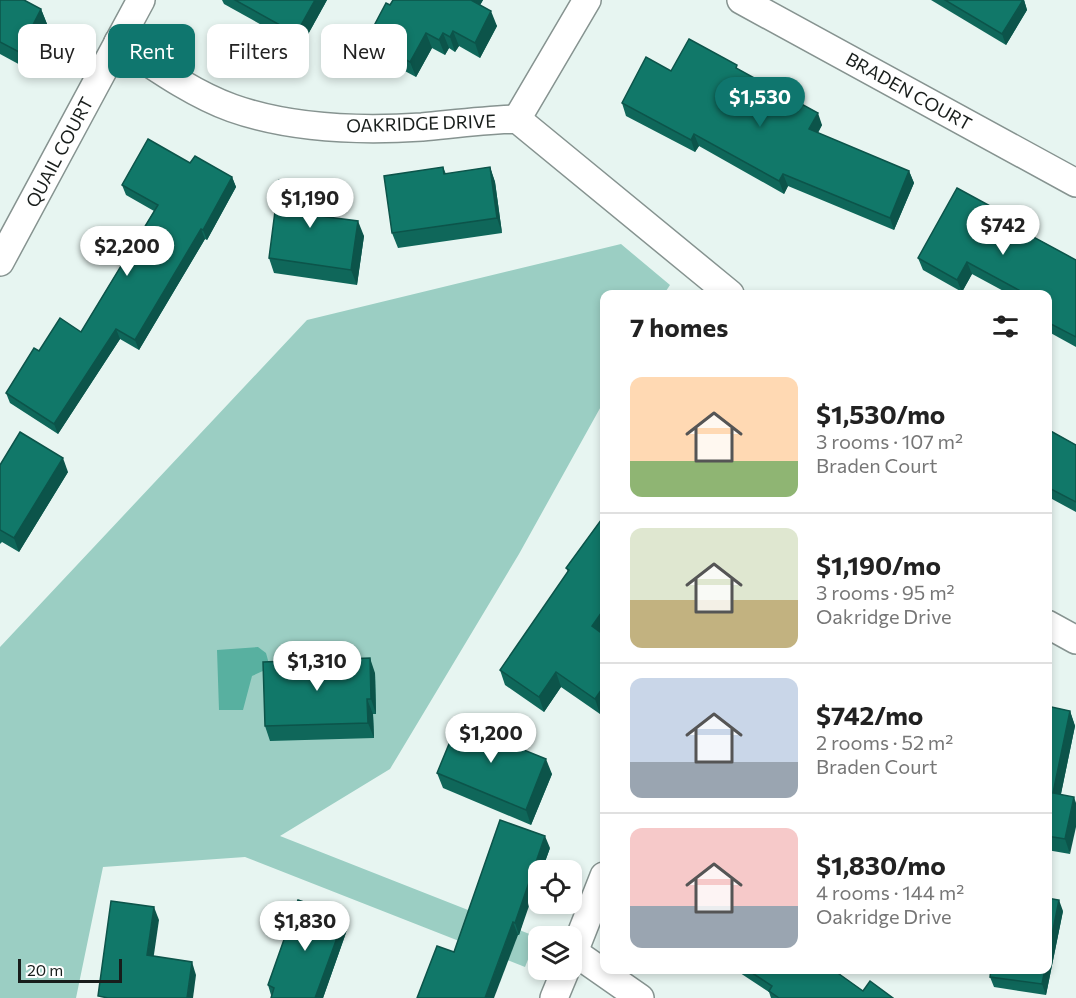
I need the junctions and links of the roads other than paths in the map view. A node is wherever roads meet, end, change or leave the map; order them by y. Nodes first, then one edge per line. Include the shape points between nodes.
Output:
1 (141, 0) edge
2 (586, 0) edge
3 (741, 0) edge
4 (128, 24) edge
5 (108, 61) edge
6 (171, 78) edge
7 (517, 119) junction
8 (1076, 183) edge
9 (0, 262) edge
10 (725, 290) edge
11 (1052, 627) edge
12 (1076, 640) edge
13 (600, 886) edge
14 (582, 930) edge
15 (582, 966) edge
16 (561, 980) edge
17 (554, 998) edge
18 (640, 998) edge

1 - 4 street
2 - 7 street
3 - 8 street, BRADEN COURT
5 - 9 street, QUAIL COURT
6 - 7 street, OAKRIDGE DRIVE via 231,107 268,118 323,126 378,128
7 - 10 street, OAKRIDGE DRIVE
11 - 12 street
13 - 14 street
15 - 18 street
16 - 17 street

